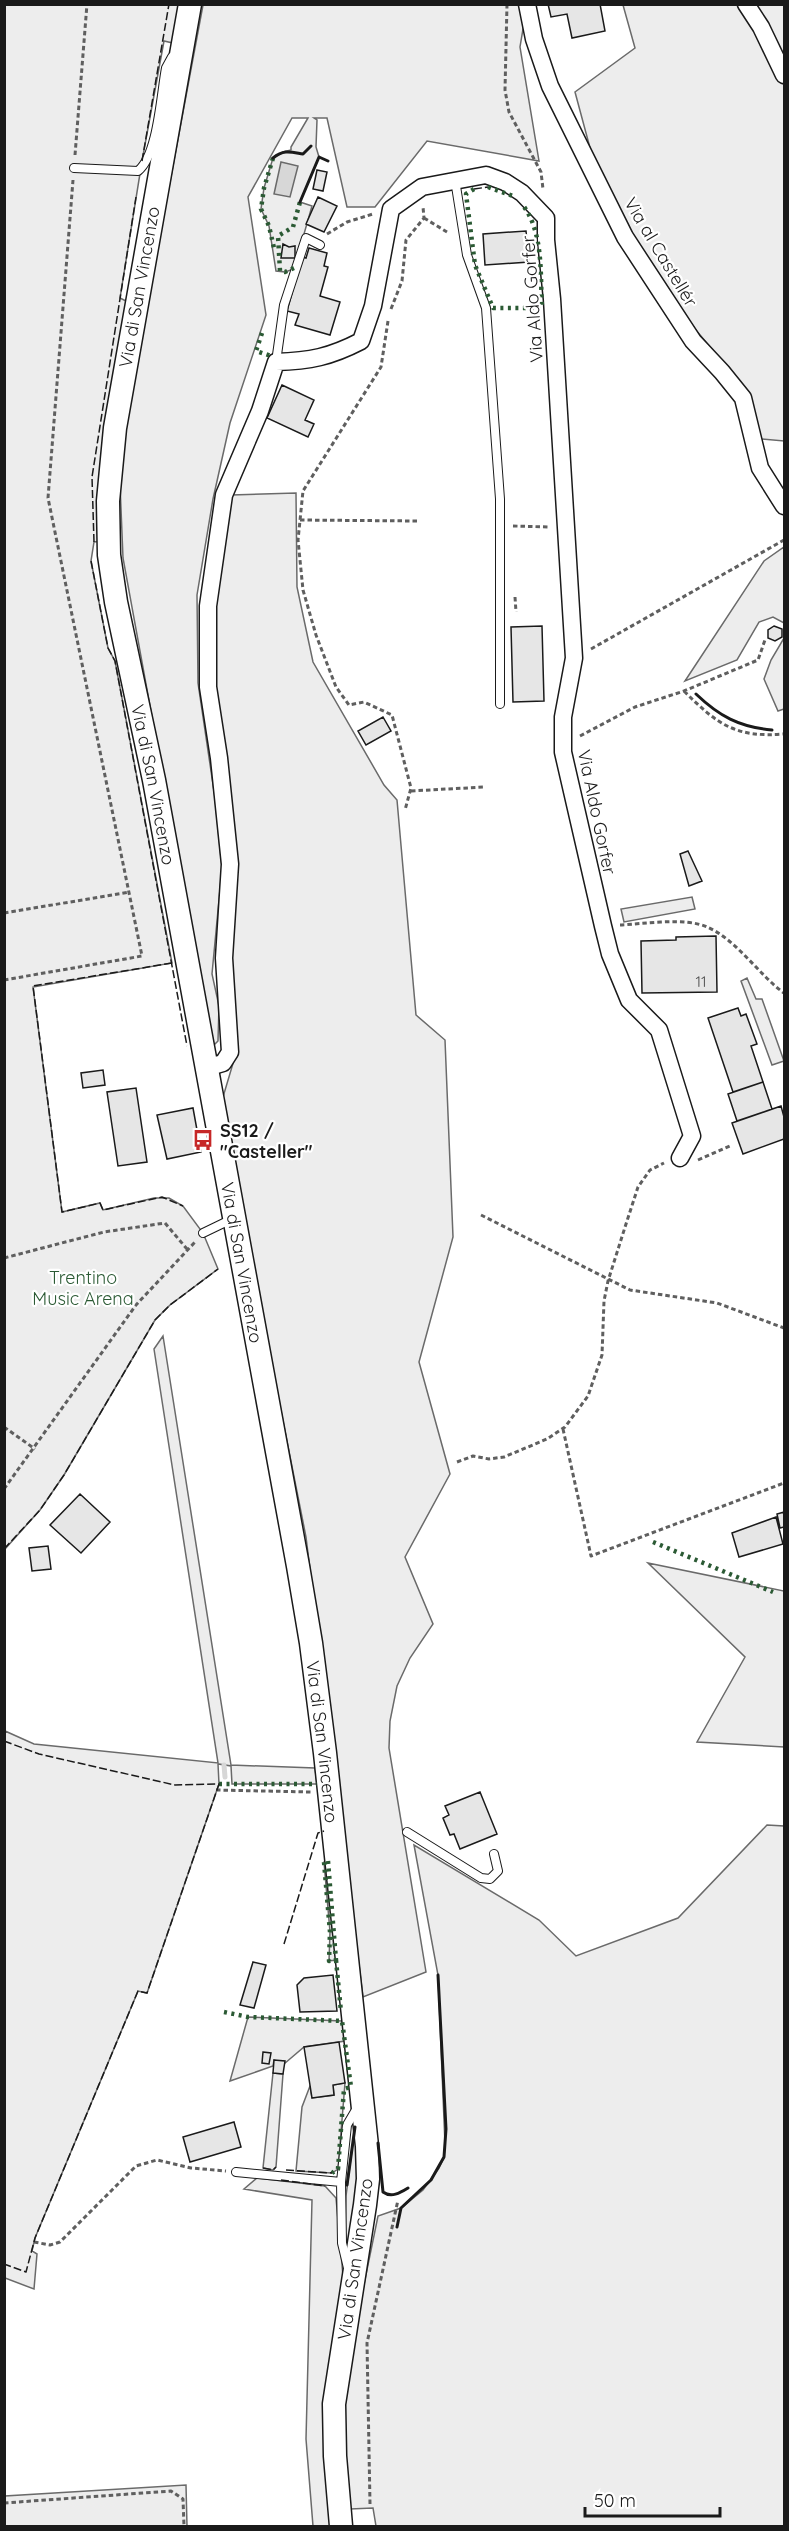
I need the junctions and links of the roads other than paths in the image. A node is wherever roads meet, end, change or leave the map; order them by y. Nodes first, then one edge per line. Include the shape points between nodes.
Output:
1 (190, 4) edge
2 (526, 4) edge
3 (746, 4) edge
4 (184, 39) junction
5 (784, 75) edge
6 (74, 168) road end
7 (455, 179) junction
8 (320, 245) road end
9 (276, 362) junction
10 (784, 506) edge
11 (500, 704) dead end
12 (206, 1068) junction
13 (680, 1158) road end
14 (235, 1217) junction
15 (203, 1233) road end
16 (407, 1832) dead end
17 (494, 1854) dead end
18 (364, 2097) junction
19 (236, 2172) road end
20 (341, 2182) junction
21 (351, 2280) junction
22 (341, 2526) edge

1 - 4 main road, Via di San Vincenzo
2 - 10 street, Via al Castellér via 550,86 625,237 693,342 744,398 760,468
3 - 5 street
4 - 6 lane via 166,68 145,165 138,171
4 - 12 main road, Via di San Vincenzo via 115,428 108,527 116,602 154,780
7 - 9 street, Via Aldo Gorfer via 422,187 391,209 379,284 361,342 309,361
7 - 11 lane via 467,255 486,308 500,499
7 - 13 street, Via Aldo Gorfer via 481,182 486,175 505,182 546,218 574,658 563,717 562,752 610,954 629,1000 659,1030 692,1136
8 - 9 lane via 306,238 284,305
9 - 12 street via 224,495 208,606 208,687 230,864 224,958 230,1052 223,1063
12 - 14 main road, Via di San Vincenzo
14 - 15 lane
14 - 18 main road, Via di San Vincenzo via 308,1621
16 - 17 lane via 481,1878 490,1879 498,1870
18 - 20 lane via 347,2125
18 - 21 main road, Via di San Vincenzo via 368,2179
19 - 20 lane
20 - 21 lane via 342,2243
21 - 22 main road, Via di San Vincenzo via 334,2404

